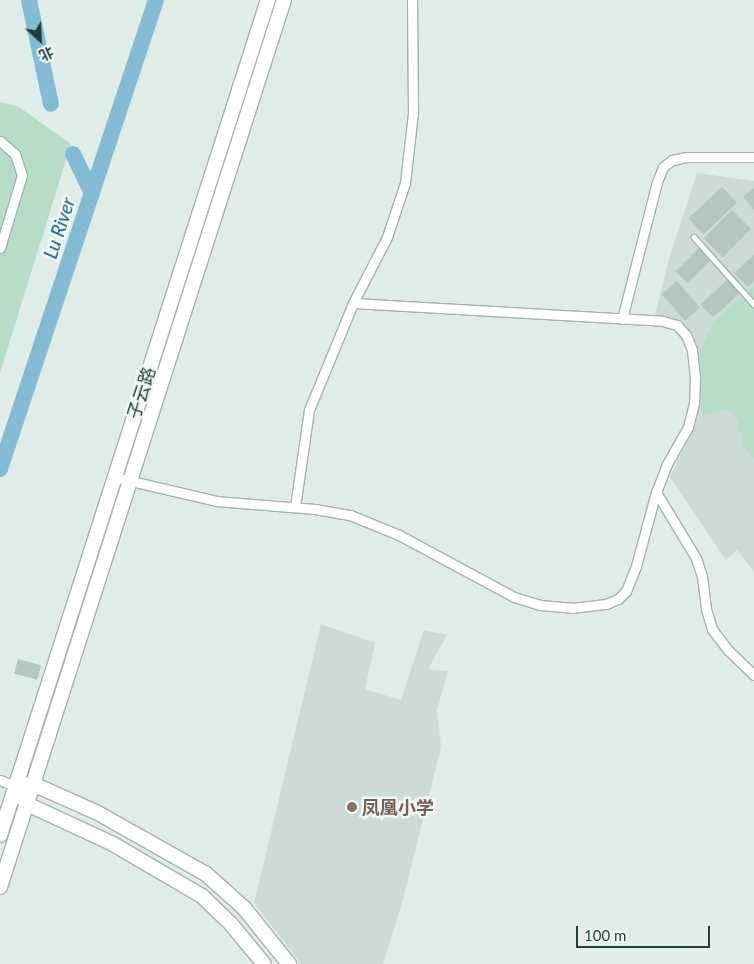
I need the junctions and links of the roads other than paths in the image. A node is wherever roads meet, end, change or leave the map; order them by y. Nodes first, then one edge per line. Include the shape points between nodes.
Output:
1 (268, 0) edge
2 (284, 0) edge
3 (412, 0) edge
4 (0, 140) edge
5 (754, 156) edge
6 (694, 237) dead end
7 (0, 248) edge
8 (353, 302) junction
9 (754, 304) edge
10 (622, 319) junction
11 (114, 477) junction
12 (130, 481) junction
13 (656, 492) junction
14 (295, 507) junction
15 (754, 675) edge
16 (0, 780) edge
17 (33, 784) junction
18 (15, 786) junction
19 (27, 804) junction
20 (0, 835) edge
21 (0, 887) edge
22 (264, 964) edge
23 (289, 964) edge

1 - 11 main road, 子云路
2 - 12 main road, 子云路
3 - 8 street via 413,113 406,182 387,237
4 - 7 street via 15,154 22,175
5 - 10 street via 686,157 672,160 663,167 656,182
6 - 9 lane
8 - 10 street
8 - 14 street via 309,410
10 - 13 street via 677,325 686,335 692,350 695,390 692,417
11 - 12 street
11 - 18 main road, 子云路
12 - 14 street via 216,501
12 - 17 main road, 子云路
13 - 14 street via 629,586 612,602 583,608 527,602 502,592 373,523 335,512
13 - 15 street via 696,558 712,629
16 - 18 street
17 - 18 main road
17 - 19 main road, 子云路
17 - 23 main road via 96,812 206,874 244,908
18 - 19 main road
18 - 20 main road, 子云路
19 - 21 main road, 子云路
19 - 22 main road via 87,830 190,888 221,914

